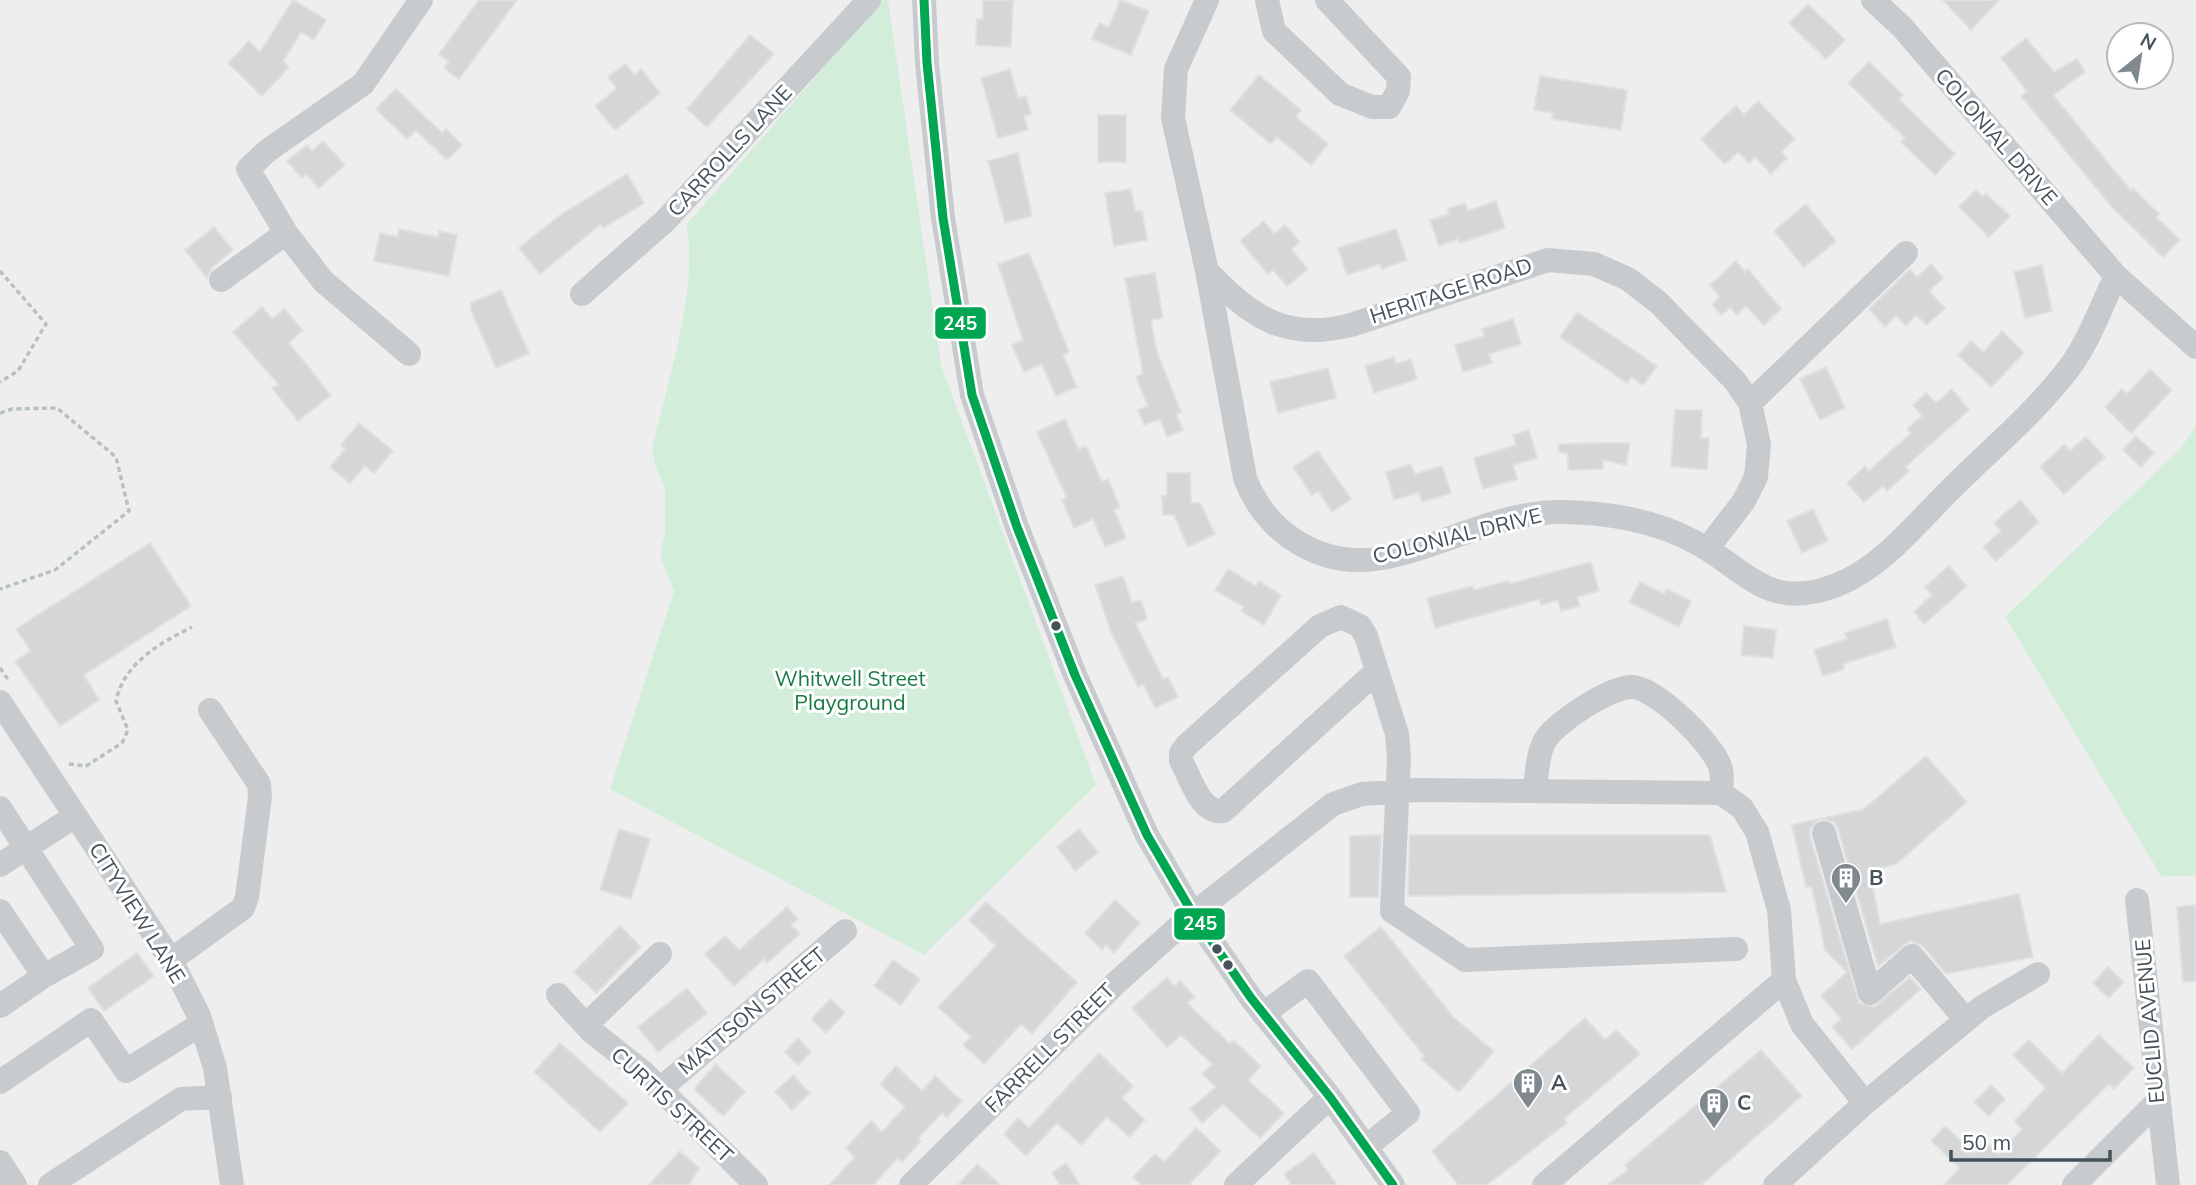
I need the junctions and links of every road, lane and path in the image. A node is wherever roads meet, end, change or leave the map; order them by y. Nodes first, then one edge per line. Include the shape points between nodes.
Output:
1 (421, 0) edge
2 (869, 0) edge
3 (924, 0) edge
4 (1207, 0) edge
5 (1267, 0) edge
6 (1327, 0) edge
7 (1874, 0) edge
8 (286, 233) junction
9 (1906, 253) dead end
10 (0, 271) edge
11 (1207, 271) junction
12 (2116, 276) junction
13 (221, 280) dead end
14 (582, 294) dead end
15 (2196, 347) edge
16 (409, 354) dead end
17 (0, 382) edge
18 (1750, 404) junction
19 (0, 413) edge
20 (1707, 549) junction
21 (0, 589) edge
22 (192, 627) dead end
23 (0, 668) edge
24 (1377, 671) junction
25 (7, 695) edge
26 (210, 710) dead end
27 (63, 761) dead end
28 (1535, 790) junction
29 (1398, 791) junction
30 (1721, 793) junction
31 (0, 808) edge
32 (75, 816) junction
33 (1824, 833) dead end
34 (26, 848) junction
35 (0, 865) edge
36 (2137, 900) dead end
37 (0, 911) edge
38 (1193, 914) junction
39 (845, 931) dead end
40 (1736, 949) dead end
41 (660, 954) dead end
42 (171, 960) junction
43 (2038, 974) dead end
44 (44, 976) junction
45 (1783, 980) junction
46 (558, 995) dead end
47 (0, 1006) edge
48 (1263, 1014) junction
49 (1966, 1020) junction
50 (201, 1024) junction
51 (586, 1025) junction
52 (0, 1082) edge
53 (659, 1090) junction
54 (220, 1097) junction
55 (1330, 1097) junction
56 (2159, 1100) junction
57 (1865, 1103) junction
58 (1366, 1147) junction
59 (0, 1162) edge
60 (15, 1185) edge
61 (50, 1185) edge
62 (232, 1185) edge
63 (756, 1185) edge
64 (911, 1185) edge
65 (1236, 1185) edge
66 (1393, 1185) edge
67 (1544, 1185) edge
68 (1775, 1185) edge
69 (2074, 1185) edge
70 (2168, 1185) edge

1 - 8 street via 363,84 248,169
2 - 14 street, CARROLLS LANE via 665,221
3 - 38 street via 943,218 972,395 1075,675 1147,835
4 - 11 street, COLONIAL DRIVE via 1176,69 1172,99 1176,141
5 - 6 street via 1274,31 1340,93 1372,107 1390,107 1399,77
7 - 12 street, COLONIAL DRIVE
8 - 13 street
8 - 16 street via 323,281
9 - 18 street
10 - 17 path via 46,324 18,371
11 - 18 street, HERITAGE ROAD via 1258,317 1317,331 1351,325 1534,262 1594,264 1628,279 1659,303 1735,381
11 - 20 street, COLONIAL DRIVE via 1245,478 1269,520 1300,545 1333,556 1381,558 1511,517 1558,512 1624,519 1677,534
12 - 15 street, COLONIAL DRIVE
12 - 20 street, COLONIAL DRIVE via 2071,365 1990,454 1869,569 1813,593 1783,593 1747,580
18 - 20 street, HERITAGE ROAD via 1759,444 1756,477 1744,501
19 - 21 path via 57,408 116,457 129,511 54,570
22 - 27 path via 141,659 128,673 117,701 128,730 122,743 86,766
23 - 25 path
24 - 24 street via 1360,626 1341,617 1320,626 1181,753 1206,808 1223,811
24 - 29 street via 1396,734
25 - 32 street, CITYVIEW LANE
26 - 42 street via 259,783 247,897 236,915
28 - 29 street, FARRELL STREET
28 - 30 street, FARRELL STREET
28 - 30 street via 1540,752 1554,728 1618,688 1632,687 1664,702 1712,752 1720,766
29 - 38 street, FARRELL STREET via 1362,793 1334,804
29 - 40 street via 1392,911 1465,960
30 - 45 street via 1742,808 1757,832 1779,910
31 - 34 street
32 - 34 street
32 - 42 street, CITYVIEW LANE
33 - 49 street via 1870,993 1912,956
34 - 35 street
34 - 44 street via 92,949
36 - 56 street, EUCLID AVENUE
37 - 44 street
38 - 48 street
38 - 64 street, FARRELL STREET via 1117,982
39 - 53 street, MATTSON STREET
41 - 51 street
42 - 50 street, CITYVIEW LANE
43 - 49 street
44 - 47 street
45 - 57 street via 1802,1024
45 - 67 street
46 - 51 street, CURTIS STREET
48 - 55 street
48 - 58 street via 1308,981 1408,1113
49 - 57 street
50 - 52 street via 126,1071 92,1020
50 - 54 street, CITYVIEW LANE
51 - 53 street, CURTIS STREET
53 - 63 street, CURTIS STREET
54 - 61 street via 181,1098
54 - 62 street, CITYVIEW LANE
55 - 58 street
55 - 65 street
56 - 69 street
56 - 70 street, EUCLID AVENUE
57 - 68 street
58 - 66 street
59 - 60 street

